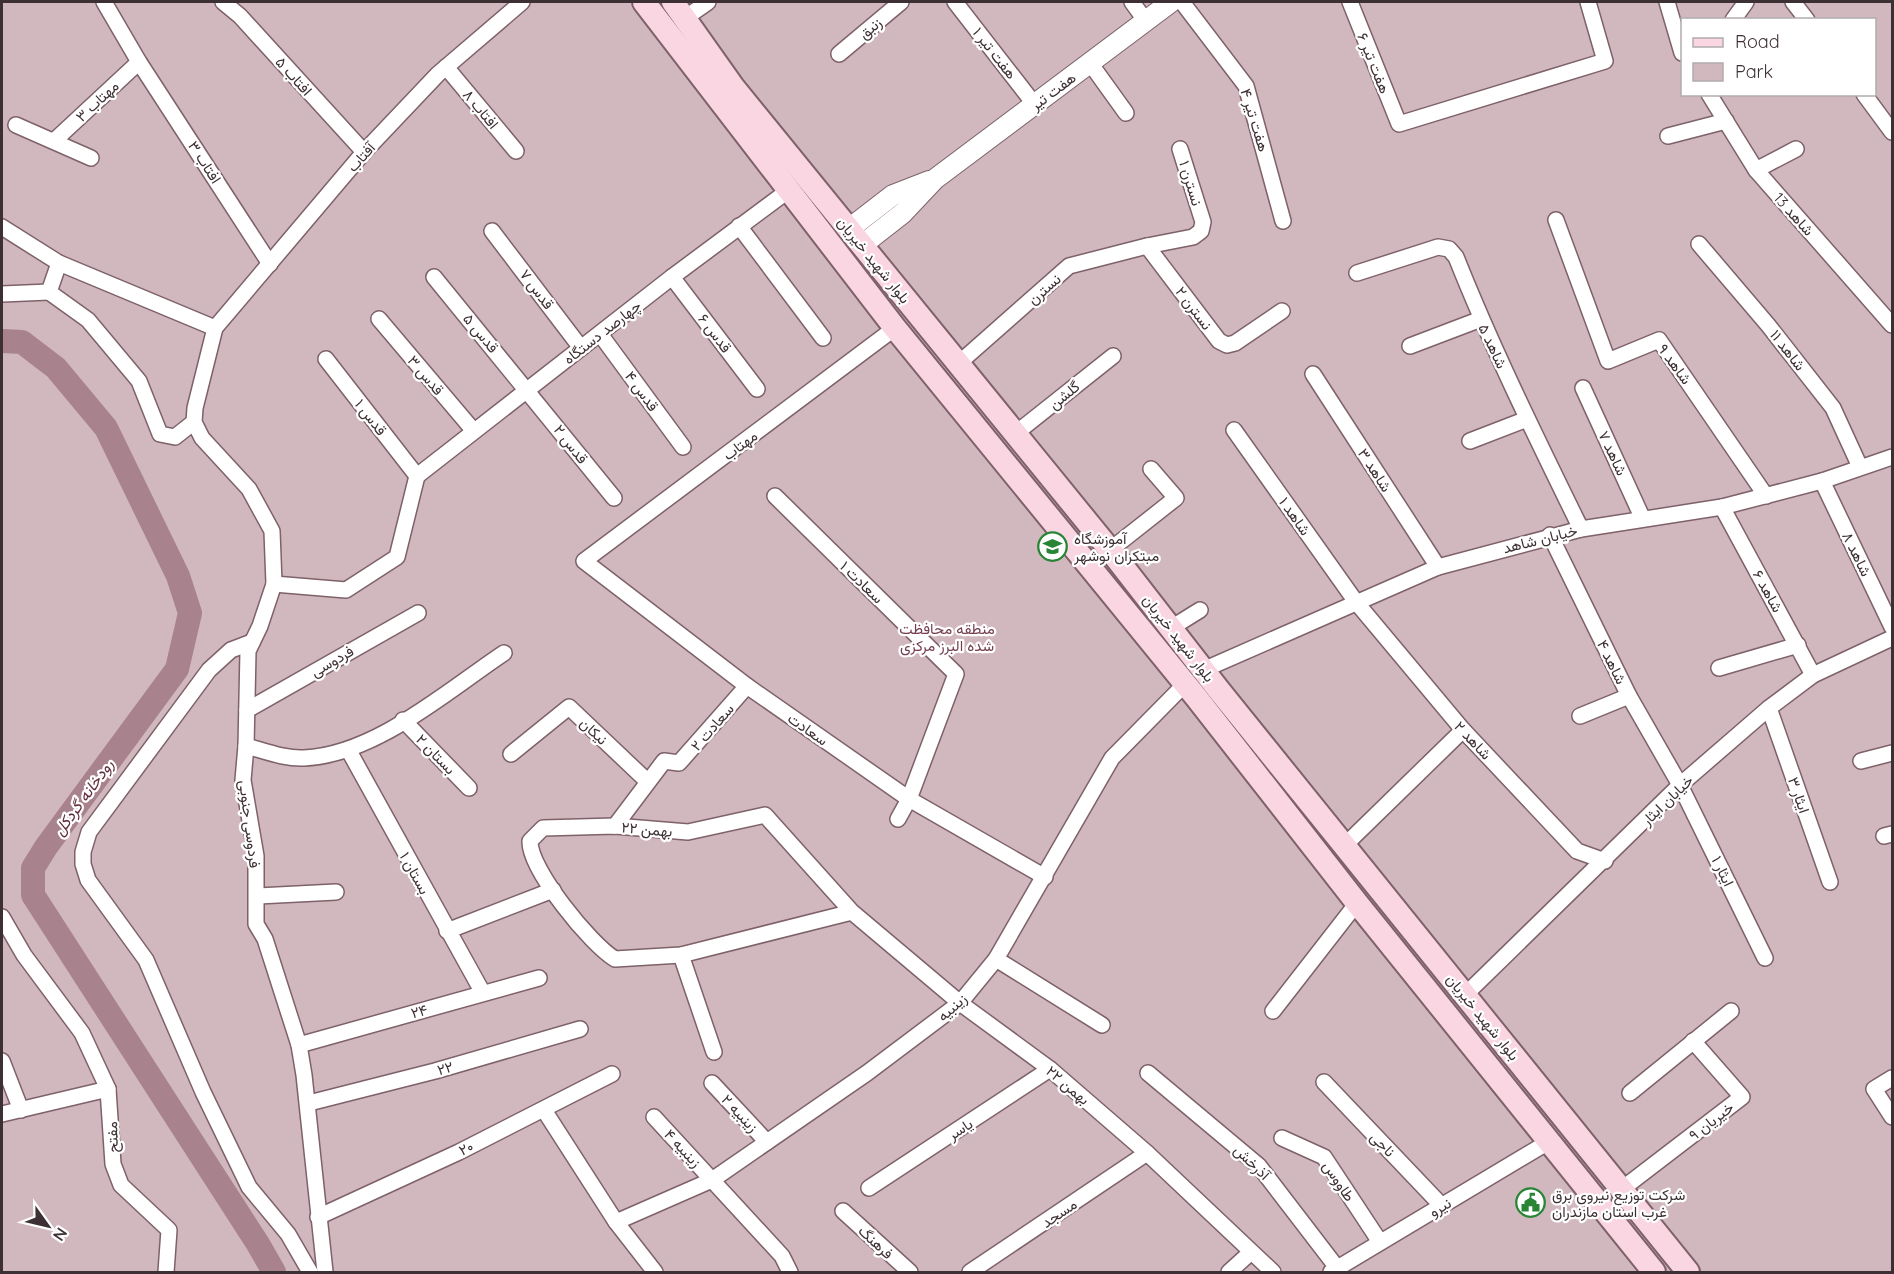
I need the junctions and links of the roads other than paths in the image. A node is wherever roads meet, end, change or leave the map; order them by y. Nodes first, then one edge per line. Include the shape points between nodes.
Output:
1 (104, 2) edge
2 (223, 2) edge
3 (522, 2) edge
4 (644, 2) edge
5 (708, 2) edge
6 (901, 2) edge
7 (955, 2) edge
8 (1132, 2) edge
9 (1171, 2) edge
10 (1182, 2) edge
11 (1350, 2) edge
12 (1588, 2) edge
13 (1667, 2) edge
14 (1746, 2) edge
15 (1793, 2) edge
16 (679, 10) edge
17 (1734, 18) edge
18 (1805, 18) edge
19 (1145, 20) junction
20 (1681, 48) edge
21 (839, 54) dead end
22 (140, 62) junction
23 (1090, 63) junction
24 (446, 67) junction
25 (1710, 96) edge
26 (1866, 96) edge
27 (1035, 105) junction
28 (1126, 113) dead end
29 (1726, 121) junction
30 (16, 125) dead end
31 (1893, 132) edge
32 (1668, 136) dead end
33 (54, 141) junction
34 (1180, 148) dead end
35 (1796, 149) dead end
36 (516, 151) dead end
37 (364, 152) junction
38 (91, 158) dead end
39 (1756, 170) junction
40 (789, 190) junction
41 (1556, 220) dead end
42 (1283, 221) dead end
43 (739, 226) junction
44 (2, 227) edge
45 (492, 231) dead end
46 (855, 237) junction
47 (1699, 244) dead end
48 (1146, 246) junction
49 (836, 253) junction
50 (59, 263) junction
51 (270, 264) junction
52 (1357, 273) dead end
53 (434, 277) dead end
54 (672, 277) junction
55 (49, 292) junction
56 (2, 294) edge
57 (1282, 311) dead end
58 (379, 319) dead end
59 (1481, 319) junction
60 (1891, 320) edge
61 (215, 328) junction
62 (895, 328) junction
63 (600, 334) junction
64 (823, 338) dead end
65 (1410, 346) dead end
66 (581, 348) junction
67 (1113, 356) dead end
68 (326, 359) dead end
69 (958, 364) junction
70 (1313, 374) dead end
71 (1583, 388) dead end
72 (527, 389) junction
73 (757, 389) dead end
74 (1527, 419) junction
75 (194, 422) junction
76 (472, 430) junction
77 (1234, 430) dead end
78 (1015, 434) junction
79 (1470, 441) dead end
80 (683, 447) dead end
81 (1893, 457) edge
82 (1860, 467) junction
83 (1151, 469) dead end
84 (417, 476) junction
85 (1822, 481) junction
86 (775, 496) dead end
87 (1766, 496) junction
88 (614, 498) dead end
89 (1722, 507) junction
90 (1642, 518) junction
91 (1581, 529) junction
92 (1550, 535) junction
93 (1110, 550) junction
94 (584, 561) joint
95 (1438, 567) junction
96 (274, 584) junction
97 (1356, 602) junction
98 (1200, 610) dead end
99 (418, 613) dead end
100 (1893, 627) edge
101 (1171, 628) junction
102 (1893, 638) edge
103 (252, 642) junction
104 (1798, 645) junction
105 (504, 652) dead end
106 (1719, 668) dead end
107 (1203, 670) junction
108 (1813, 675) junction
109 (1185, 684) junction
110 (747, 686) junction
111 (1629, 696) junction
112 (1769, 708) junction
113 (247, 710) junction
114 (1580, 716) dead end
115 (403, 720) junction
116 (1463, 730) junction
117 (246, 746) junction
118 (349, 751) junction
119 (1893, 753) edge
120 (511, 754) dead end
121 (1861, 761) dead end
122 (647, 781) junction
123 (1680, 785) junction
124 (469, 788) dead end
125 (909, 799) junction
126 (898, 819) dead end
127 (615, 826) junction
128 (1344, 846) junction
129 (1605, 861) junction
130 (1045, 877) junction
131 (1830, 882) dead end
132 (553, 890) junction
133 (336, 892) dead end
134 (258, 896) junction
135 (1357, 903) junction
136 (852, 912) junction
137 (2, 917) edge
138 (447, 931) junction
139 (681, 955) junction
140 (1765, 958) dead end
141 (996, 959) junction
142 (539, 978) dead end
143 (483, 993) junction
144 (1465, 994) junction
145 (960, 1003) junction
146 (1273, 1011) dead end
147 (1731, 1011) dead end
148 (1102, 1025) dead end
149 (580, 1029) dead end
150 (1693, 1041) junction
151 (299, 1046) junction
152 (714, 1052) dead end
153 (2, 1061) edge
154 (1050, 1069) junction
155 (1148, 1073) dead end
156 (612, 1074) dead end
157 (1893, 1078) edge
158 (1324, 1082) dead end
159 (712, 1083) dead end
160 (108, 1089) junction
161 (1630, 1093) dead end
162 (309, 1103) junction
163 (21, 1110) junction
164 (544, 1110) junction
165 (2, 1114) edge
166 (654, 1117) dead end
167 (1893, 1117) edge
168 (1282, 1138) dead end
169 (767, 1142) junction
170 (1550, 1142) junction
171 (1148, 1153) junction
172 (712, 1180) junction
173 (869, 1188) dead end
174 (1622, 1189) junction
175 (1442, 1206) junction
176 (843, 1211) dead end
177 (318, 1217) junction
178 (616, 1222) junction
179 (1380, 1242) junction
180 (1250, 1253) junction
181 (1334, 1270) edge
182 (166, 1272) edge
183 (310, 1272) edge
184 (325, 1272) edge
185 (655, 1272) edge
186 (790, 1272) edge
187 (910, 1272) edge
188 (970, 1272) edge
189 (1229, 1272) edge
190 (1273, 1272) edge
191 (1654, 1272) edge
192 (1688, 1272) edge

1 - 22 street, افتاب ۳
2 - 37 street, افتاب ۵
3 - 24 street, آفتاب
4 - 40 main road, بلوار شهید خیریان
5 - 16 street
6 - 21 street, زنبق
7 - 27 street, هفت تیر ۱
8 - 19 street
9 - 19 street, هفت تیر
10 - 42 street, هفت تیر ۴ via 1246,86
11 - 12 street, هفت تیر ۶ via 1399,124 1605,61
13 - 20 street
14 - 17 street
15 - 18 street
16 - 46 main road, بلوار شهید خیریان via 734,88
19 - 23 street, هفت تیر
22 - 33 street, مهتاب ۳
22 - 51 street, افتاب ۳
23 - 27 street, هفت تیر
23 - 28 street
24 - 36 street, افتاب ۸
24 - 37 street, آفتاب
25 - 29 street, شاهد 13
26 - 31 street
27 - 46 street, هفت تیر via 935,179 893,195
29 - 32 street
29 - 39 street, شاهد 13
30 - 33 street
33 - 38 street
34 - 48 street, نسترن ۱ via 1203,222 1201,231 1193,237
35 - 39 street
37 - 51 street, آفتاب
39 - 60 street, شاهد 13
40 - 43 street, چهارصد دستگاه
40 - 49 main road, بلوار شهید خیریان
41 - 87 street, شاهد ۹ via 1608,361 1659,340
43 - 54 street, چهارصد دستگاه
43 - 64 street
44 - 50 street
45 - 66 street, قدس ۷
46 - 49 main road
46 - 69 main road, بلوار شهید خیریان
47 - 82 street, شاهد ۱۱ via 1833,408
48 - 57 street, نسترن ۲ via 1219,341 1227,345
48 - 69 street, نسترن via 1070,266
49 - 62 main road, بلوار شهید خیریان
50 - 55 street
50 - 61 street
51 - 61 street, آفتاب
52 - 59 street, شاهد ۵ via 1438,247 1449,249 1456,256
53 - 72 street, قدس ۵
54 - 63 street, چهارصد دستگاه
54 - 73 street, قدس ۶
55 - 56 street
55 - 75 street via 88,320 139,381 160,434 175,437
58 - 76 street, قدس ۳
59 - 65 street
59 - 74 street, شاهد ۵
61 - 75 street
62 - 94 street, مهتاب
62 - 109 main road, بلوار شهید خیریان
63 - 66 street, چهارصد دستگاه
63 - 80 street, قدس ۴
66 - 72 street, چهارصد دستگاه
67 - 78 street, گلشن
68 - 84 street, قدس ۱
69 - 78 main road, بلوار شهید خیریان
70 - 95 street, شاهد ۳
71 - 90 street, شاهد ۷
72 - 76 street, چهارصد دستگاه
72 - 88 street, قدس ۲
74 - 79 street
74 - 91 street, شاهد ۵
75 - 96 street, فردوسی جنوبی via 202,438 249,489 272,531
76 - 84 street, چهارصد دستگاه
77 - 97 street, شاهد ۱
78 - 93 main road, بلوار شهید خیریان
81 - 82 street, خیابان شاهد
82 - 85 street, خیابان شاهد
83 - 93 street via 1176,498
84 - 96 street via 397,556 346,590
85 - 87 street, خیابان شاهد
85 - 100 street, شاهد ۸
86 - 125 street, سعادت ۱ via 956,674
87 - 89 street, خیابان شاهد
89 - 90 street, خیابان شاهد
89 - 104 street, شاهد ۶
90 - 91 street, خیابان شاهد
91 - 92 street, خیابان شاهد
92 - 95 street, خیابان شاهد
92 - 111 street, شاهد ۴
93 - 101 main road, بلوار شهید خیریان
94 - 110 street, سعادت
95 - 97 street, خیابان شاهد
96 - 103 street, فردوسی جنوبی
97 - 107 street, خیابان شاهد
97 - 116 street, شاهد ۲
98 - 101 street
99 - 113 street, فردوسی
101 - 107 main road, بلوار شهید خیریان
102 - 108 street, خیابان ایثار
103 - 113 street, فردوسی جنوبی via 248,651
103 - 183 street via 231,650 209,670 89,832 83,864 88,880 146,960 249,1187 288,1234
104 - 106 street
104 - 108 street, شاهد ۶
105 - 115 street
107 - 109 main road
107 - 128 main road, بلوار شهید خیریان
108 - 112 street, خیابان ایثار
109 - 130 street, زینبیه via 1112,758
109 - 135 main road, بلوار شهید خیریان
110 - 122 street, سعادت ۲ via 680,763 664,761
110 - 125 street, سعادت
111 - 114 street
111 - 123 street, شاهد ۴
112 - 123 street, خیابان ایثار
112 - 131 street, ایثار ۳
113 - 117 street, فردوسی جنوبی
115 - 118 street
115 - 124 street, بستان ۲
116 - 128 street
116 - 129 street, شاهد ۲ via 1578,851
117 - 118 street via 303,758
117 - 134 street, فردوسی جنوبی via 243,780 256,856
118 - 138 street, بستان ۱
119 - 121 street
120 - 122 street, نیکان via 569,707
122 - 127 street
123 - 129 street, خیابان ایثار
123 - 140 street, ایثار ۱
125 - 126 street
125 - 130 street, سعادت
127 - 132 street, ۲۲ بهمن via 543,828 536,832 530,848
127 - 136 street, ۲۲ بهمن via 688,832 765,815
128 - 144 main road, بلوار شهید خیریان
129 - 144 street, خیابان ایثار
130 - 141 street, زینبیه
132 - 138 street
132 - 139 street, ۲۲ بهمن via 597,944 615,959
133 - 134 street
134 - 151 street, فردوسی جنوبی via 256,924 265,939
135 - 146 street
135 - 170 main road, بلوار شهید خیریان
136 - 139 street, ۲۲ بهمن
136 - 145 street, ۲۲ بهمن
137 - 160 street via 24,955 82,1033
138 - 143 street, بستان ۱
139 - 152 street
141 - 145 street, زینبیه
141 - 148 street
142 - 143 street, ۲۴
143 - 151 street, ۲۴
144 - 174 main road, بلوار شهید خیریان
145 - 154 street, ۲۲ بهمن
145 - 169 street, زینبیه
147 - 150 street
149 - 162 street, ۲۲
150 - 161 street
150 - 174 street, خیریان ۹ via 1742,1097
151 - 162 street, فردوسی جنوبی
153 - 163 street
154 - 171 street, ۲۲ بهمن
154 - 173 street, یاسر
155 - 181 street, آذرخش via 1259,1166
156 - 164 street, ۲۰
157 - 167 street via 1874,1089
158 - 175 street, ناجی
159 - 169 street, زینبیه ۲
160 - 163 street
160 - 182 street, مفتح via 113,1164 121,1185 169,1230
162 - 177 street, فردوسی جنوبی
163 - 165 street
164 - 177 street, ۲۰
164 - 178 street
166 - 172 street, زینبیه ۴
168 - 179 street, طاووس via 1324,1157
169 - 172 street, زینبیه
170 - 175 street, نیرو
170 - 191 main road, بلوار شهید خیریان
171 - 180 street, ۲۲ بهمن
171 - 188 street, مسجد
172 - 178 street, زینبیه
172 - 186 street, زینبیه ۴ via 782,1256
174 - 192 main road, بلوار شهید خیریان
175 - 179 street, نیرو
176 - 187 street, فرهنگ
177 - 184 street, فردوسی جنوبی
178 - 185 street
179 - 181 street, نیرو
180 - 189 street
180 - 190 street, ۲۲ بهمن

